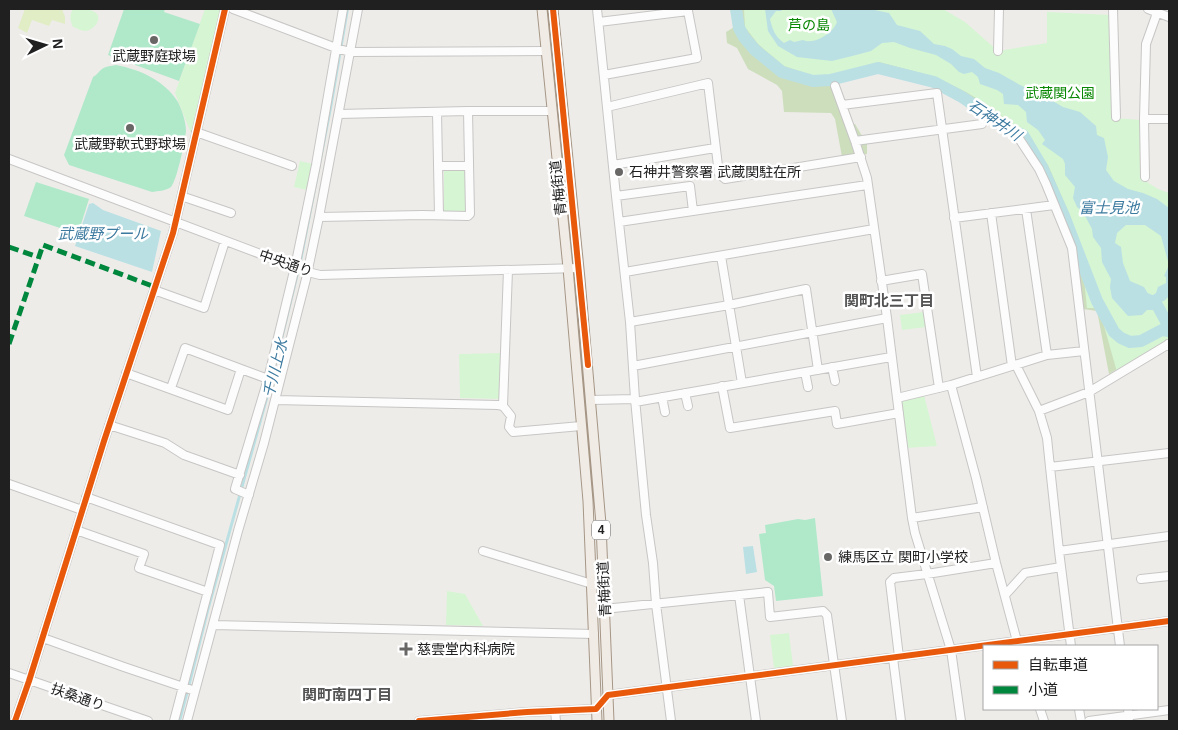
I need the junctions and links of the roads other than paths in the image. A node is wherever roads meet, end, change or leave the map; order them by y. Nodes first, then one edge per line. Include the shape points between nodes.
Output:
1 (225, 9) edge
2 (233, 9) edge
3 (342, 9) edge
4 (358, 9) edge
5 (542, 9) edge
6 (553, 9) edge
7 (597, 9) edge
8 (999, 9) edge
9 (1113, 9) edge
10 (1148, 9) edge
11 (1157, 13) junction
12 (1169, 17) edge
13 (598, 22) junction
14 (342, 49) junction
15 (546, 51) junction
16 (998, 51) dead end
17 (604, 75) junction
18 (835, 86) dead end
19 (842, 105) junction
20 (607, 107) junction
21 (468, 111) junction
22 (552, 111) junction
23 (437, 112) junction
24 (339, 114) junction
25 (1116, 117) dead end
26 (1144, 119) junction
27 (1169, 119) edge
28 (982, 124) dead end
29 (942, 129) junction
30 (196, 132) junction
31 (1020, 140) dead end
32 (855, 141) junction
33 (715, 148) junction
34 (861, 157) junction
35 (9, 159) edge
36 (614, 165) junction
37 (292, 166) dead end
38 (438, 166) junction
39 (469, 166) junction
40 (1145, 177) dead end
41 (868, 185) junction
42 (616, 196) junction
43 (187, 198) dead end
44 (1054, 205) junction
45 (1026, 209) junction
46 (693, 211) junction
47 (990, 213) junction
48 (231, 214) dead end
49 (438, 215) junction
50 (319, 217) junction
51 (954, 218) junction
52 (619, 222) junction
53 (175, 223) junction
54 (874, 229) junction
55 (225, 241) junction
56 (721, 256) junction
57 (296, 267) junction
58 (568, 268) junction
59 (579, 268) junction
60 (508, 270) junction
61 (306, 271) junction
62 (625, 272) junction
63 (881, 281) junction
64 (154, 290) junction
65 (581, 293) junction
66 (570, 294) junction
67 (729, 305) junction
68 (887, 318) junction
69 (630, 322) junction
70 (812, 332) junction
71 (1169, 345) edge
72 (736, 347) junction
73 (1084, 351) junction
74 (1047, 355) junction
75 (891, 357) junction
76 (633, 366) junction
77 (1014, 366) junction
78 (832, 367) junction
79 (241, 369) junction
80 (818, 370) junction
81 (805, 372) junction
82 (126, 373) junction
83 (977, 377) junction
84 (268, 379) junction
85 (835, 381) dead end
86 (742, 383) junction
87 (722, 386) junction
88 (951, 386) junction
89 (808, 387) dead end
90 (171, 388) junction
91 (939, 388) junction
92 (1089, 392) junction
93 (686, 393) junction
94 (662, 397) junction
95 (897, 398) junction
96 (275, 400) junction
97 (591, 400) junction
98 (635, 400) junction
99 (503, 406) junction
100 (688, 406) dead end
101 (1039, 411) junction
102 (665, 412) dead end
103 (899, 413) junction
104 (109, 425) junction
105 (581, 426) junction
106 (1169, 453) edge
107 (1097, 461) junction
108 (1050, 467) junction
109 (240, 475) junction
110 (9, 484) edge
111 (249, 495) junction
112 (86, 497) junction
113 (983, 507) junction
114 (82, 510) junction
115 (912, 518) junction
116 (76, 530) junction
117 (1169, 536) edge
118 (1108, 544) junction
119 (483, 551) dead end
120 (1059, 551) junction
121 (996, 563) junction
122 (1061, 567) junction
123 (928, 574) junction
124 (1169, 576) edge
125 (1142, 579) dead end
126 (592, 584) junction
127 (208, 592) junction
128 (739, 595) junction
129 (1005, 595) junction
130 (656, 604) junction
131 (604, 609) junction
132 (1169, 621) edge
133 (213, 625) junction
134 (1118, 628) junction
135 (594, 634) junction
136 (1070, 634) junction
137 (43, 638) junction
138 (1018, 644) edge
139 (1071, 645) edge
140 (1120, 645) edge
141 (983, 647) edge
142 (952, 650) junction
143 (896, 657) junction
144 (834, 665) junction
145 (9, 673) edge
146 (750, 676) junction
147 (29, 681) junction
148 (666, 687) junction
149 (183, 688) junction
150 (194, 691) junction
151 (608, 695) junction
152 (596, 709) junction
153 (1169, 710) edge
154 (555, 711) junction
155 (1128, 715) edge
156 (15, 721) edge
157 (148, 721) edge
158 (174, 721) edge
159 (187, 721) edge
160 (419, 721) edge
161 (556, 721) edge
162 (597, 721) edge
163 (609, 721) edge
164 (671, 721) edge
165 (756, 721) edge
166 (842, 721) edge
167 (901, 721) edge
168 (961, 721) edge
169 (1089, 721) edge

1 - 30 street
2 - 14 street
3 - 14 street
4 - 14 street
5 - 15 main road, 青梅街道 / 4
6 - 59 main road, 青梅街道 / 4
7 - 13 street
8 - 16 street
9 - 25 street
10 - 11 street
11 - 12 street
11 - 26 street via 1146,44
13 - 17 street
13 - 17 street via 688,10 696,58
14 - 15 street
14 - 24 street
14 - 57 street
15 - 22 main road, 青梅街道 / 4
17 - 20 street
18 - 19 street
19 - 29 street via 937,92
19 - 32 street
20 - 33 street via 708,83
20 - 36 street
21 - 22 street
21 - 23 street
21 - 39 street
22 - 58 main road, 青梅街道 / 4
23 - 24 street
23 - 38 street
24 - 50 street
26 - 27 street
26 - 40 street
28 - 29 street
29 - 32 street
29 - 51 street
30 - 37 street
30 - 53 street
31 - 44 street via 1039,169
32 - 34 street
33 - 34 street via 719,174 725,179
33 - 36 street
34 - 41 street
35 - 53 street, 中央通り
36 - 42 street
38 - 39 street
38 - 49 street
39 - 49 street via 470,214
41 - 46 street
41 - 54 street
42 - 46 street via 690,186
42 - 52 street
43 - 48 street
44 - 45 street
44 - 73 street via 1072,248
45 - 47 street
45 - 74 street
46 - 52 street
47 - 51 street
47 - 77 street
49 - 50 street
50 - 61 street
51 - 83 street
52 - 62 street
53 - 55 street, 中央通り
53 - 64 street
54 - 56 street
54 - 63 street
55 - 57 street, 中央通り
55 - 64 street via 204,308
56 - 62 street
56 - 67 street
57 - 61 street, 中央通り
57 - 84 street
58 - 59 street, 中央通り
58 - 60 street, 中央通り
58 - 66 main road, 青梅街道 / 4
59 - 65 main road, 青梅街道 / 4
60 - 61 street, 中央通り via 328,275
60 - 99 street
61 - 96 street
62 - 69 street
63 - 68 street
63 - 91 street via 922,274
64 - 82 street
65 - 66 main road
65 - 97 main road, 青梅街道 / 4
66 - 105 main road, 青梅街道 / 4
67 - 69 street
67 - 70 street via 806,289
67 - 72 street
68 - 70 street
68 - 75 street
69 - 76 street
70 - 72 street
70 - 80 street
71 - 92 street
72 - 76 street
72 - 86 street
73 - 74 street
73 - 92 street
74 - 77 street
75 - 78 street
75 - 95 street
76 - 98 street
77 - 83 street
77 - 101 street
78 - 80 street
78 - 85 street
79 - 84 street
79 - 90 street via 185,348
79 - 90 street via 228,410
80 - 81 street
81 - 86 street
81 - 89 street
82 - 90 street
82 - 104 street
83 - 88 street
84 - 109 street
86 - 87 street
87 - 93 street
87 - 103 street via 730,428 835,411 837,424
88 - 91 street
88 - 113 street
91 - 95 street
92 - 101 street
92 - 107 street
93 - 94 street
93 - 100 street
94 - 98 street
94 - 102 street
95 - 103 street
96 - 99 street
96 - 111 street
97 - 98 street
97 - 131 main road, 青梅街道 / 4
98 - 130 street
99 - 105 street via 511,416 509,427 513,432
101 - 108 street via 1047,438
103 - 115 street
104 - 109 street via 165,443 184,455
104 - 112 street
105 - 126 main road, 青梅街道 / 4
106 - 107 street
107 - 108 street
107 - 118 street
108 - 120 street
109 - 111 street via 235,489
110 - 114 street
111 - 133 street
112 - 114 street
112 - 127 street via 220,545
113 - 115 street
113 - 121 street
114 - 116 street
115 - 123 street
116 - 127 street via 144,554 140,568
116 - 137 street
117 - 118 street
118 - 120 street
118 - 134 street
119 - 126 street
120 - 122 street
121 - 123 street
121 - 129 street
122 - 129 street via 1025,573
122 - 136 street
123 - 142 street
123 - 143 street via 894,578 890,582
124 - 125 street
126 - 135 main road, 青梅街道 / 4
127 - 149 street
128 - 130 street
128 - 144 street via 768,592 770,617 822,611 827,614
128 - 146 street
129 - 138 street
130 - 131 street
130 - 148 street
131 - 151 main road, 青梅街道 / 4
132 - 134 street
133 - 135 street
133 - 150 street
134 - 136 street
134 - 140 street
135 - 152 main road, 青梅街道 / 4
136 - 138 street
136 - 139 street
137 - 147 street
137 - 149 street
141 - 142 street
142 - 143 street
142 - 168 street
143 - 144 street
143 - 167 street
144 - 146 street
144 - 166 street
145 - 147 street, 扶桑通り
146 - 148 street
146 - 165 street
147 - 156 street
147 - 157 street, 扶桑通り
148 - 151 street
148 - 164 street
149 - 150 street
149 - 158 street
150 - 159 street
151 - 152 street
151 - 163 main road, 青梅街道 / 4
152 - 154 street
152 - 162 main road, 青梅街道 / 4
153 - 155 street
154 - 160 street
154 - 161 street
155 - 169 street

